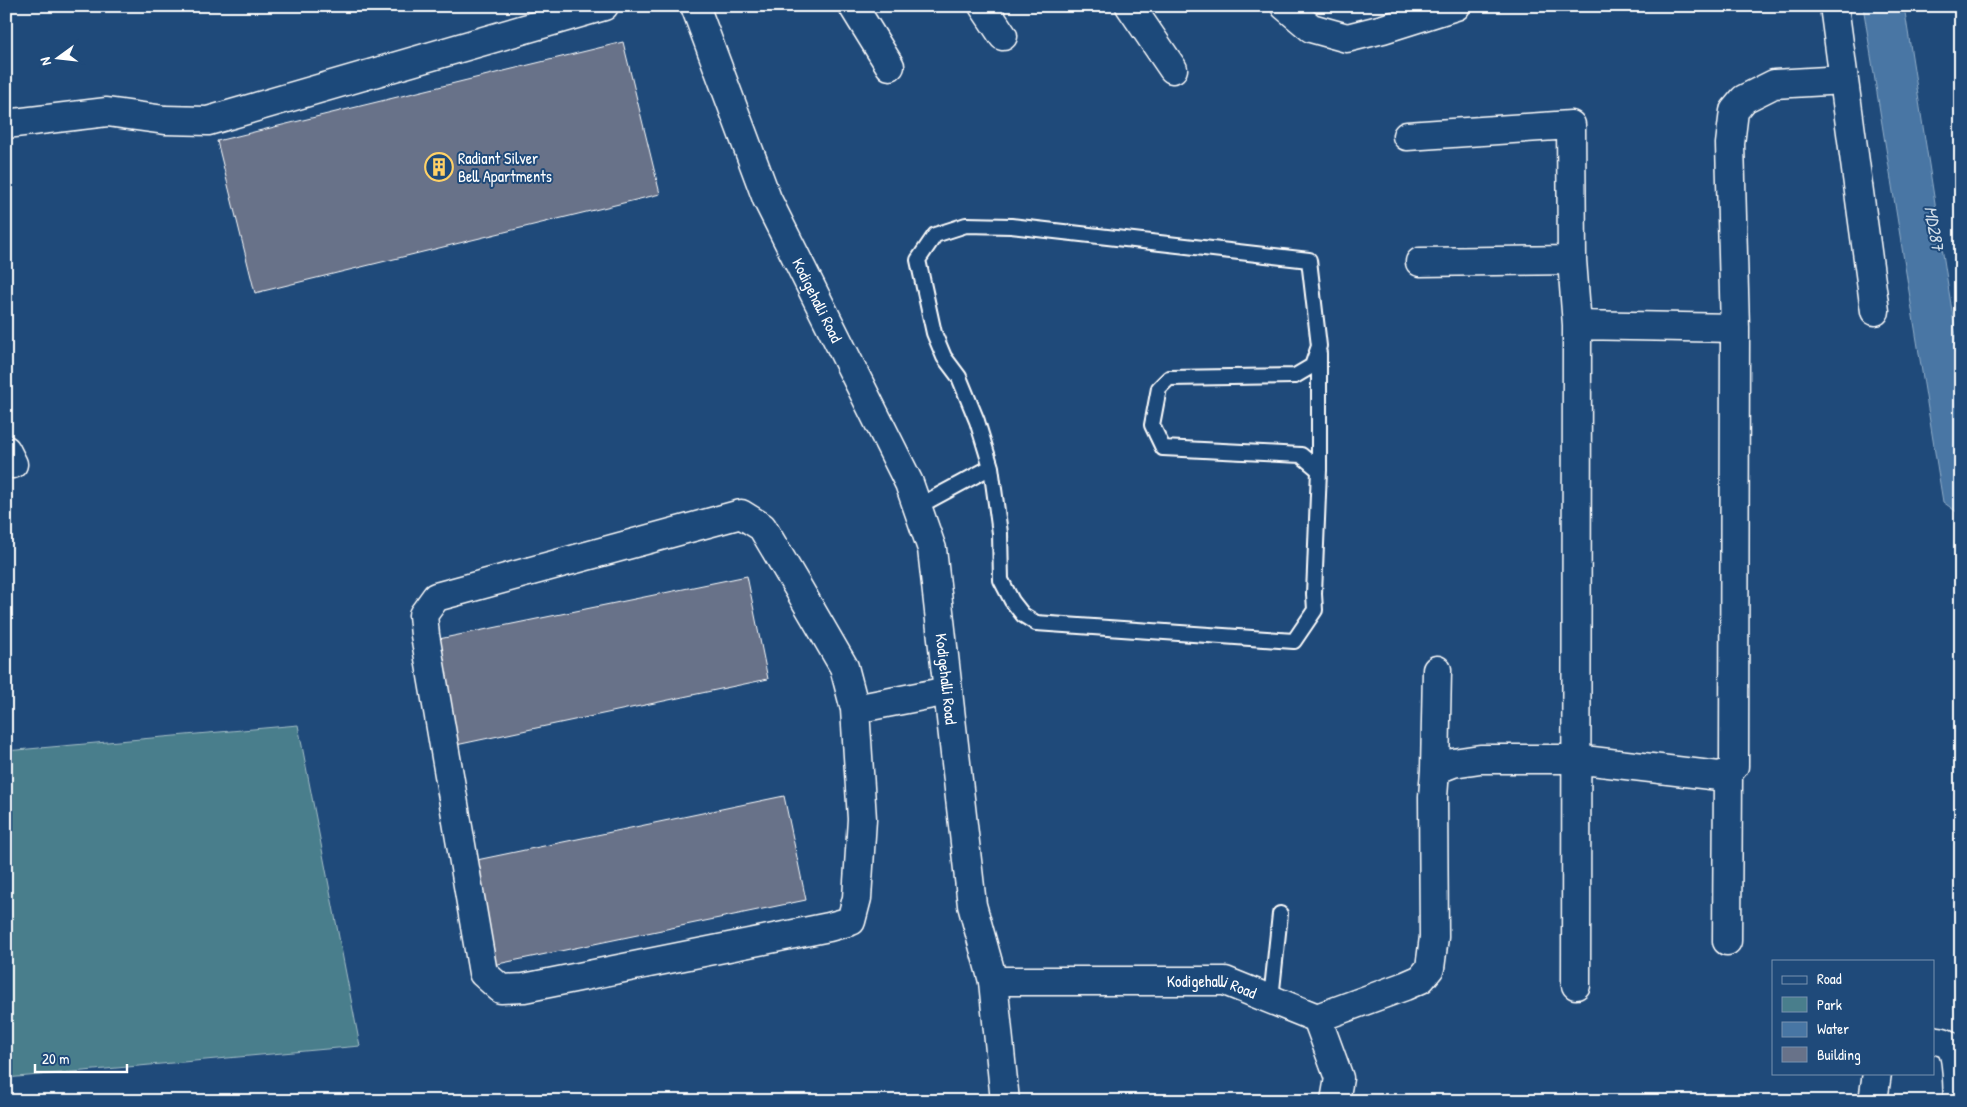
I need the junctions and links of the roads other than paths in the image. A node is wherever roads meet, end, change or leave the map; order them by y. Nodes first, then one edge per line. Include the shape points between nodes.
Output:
1 (604, 6) edge
2 (695, 6) edge
3 (853, 6) edge
4 (983, 6) edge
5 (1284, 6) edge
6 (1456, 6) edge
7 (1834, 6) edge
8 (1140, 9) edge
9 (1003, 36) dead end
10 (890, 66) dead end
11 (1173, 69) dead end
12 (1844, 80) junction
13 (6, 124) edge
14 (1407, 136) dead end
15 (1572, 260) junction
16 (1420, 262) dead end
17 (1875, 311) dead end
18 (1577, 325) junction
19 (1735, 328) junction
20 (1319, 346) junction
21 (991, 467) junction
22 (1319, 470) junction
23 (917, 507) junction
24 (1437, 670) dead end
25 (948, 691) junction
26 (855, 709) junction
27 (1575, 759) junction
28 (1435, 770) junction
29 (1728, 774) junction
30 (1280, 914) dead end
31 (1727, 941) dead end
32 (993, 981) junction
33 (1576, 986) dead end
34 (1271, 999) junction
35 (1317, 1018) junction
36 (1934, 1040) edge
37 (1877, 1074) edge
38 (1005, 1101) edge
39 (1335, 1101) edge
40 (1873, 1101) edge
41 (1958, 1101) edge

1 - 13 street via 208,121 165,120 108,112
2 - 23 street, Kodigehalli Road via 767,199 909,483
3 - 10 street
4 - 9 street
5 - 6 street via 1311,28 1347,38
7 - 12 street
8 - 11 street
12 - 17 street
12 - 19 street via 1774,84 1744,99 1734,111 1730,144
14 - 15 street via 1571,125
15 - 16 street
15 - 18 street
18 - 19 street
18 - 27 street
19 - 29 street via 1735,757 1734,766
20 - 21 lane via 1309,260 1011,226 966,224 935,235 918,260 934,333 944,357 959,377
20 - 22 lane
20 - 22 lane via 1312,366 1295,376 1169,378 1158,388 1152,426 1163,448 1301,455
21 - 22 lane via 1000,533 1001,580 1023,615 1036,623 1294,641 1315,610
21 - 23 lane
23 - 25 street, Kodigehalli Road via 932,549
24 - 28 street
25 - 26 street
25 - 32 street, Kodigehalli Road via 972,905
26 - 26 street via 844,667 797,586 762,527 741,514 436,597 423,615 425,635 483,973 501,989 524,988 851,921 857,898 862,819
27 - 28 street via 1480,759 1453,763
27 - 29 street via 1719,776
27 - 33 street
28 - 35 street via 1434,937 1430,968 1421,978 1406,986
29 - 31 street
30 - 34 lane
32 - 34 street, Kodigehalli Road via 1225,981
32 - 38 street
34 - 35 street, Kodigehalli Road
35 - 39 street via 1339,1078
36 - 41 street via 1943,1041 1951,1048
37 - 40 street

